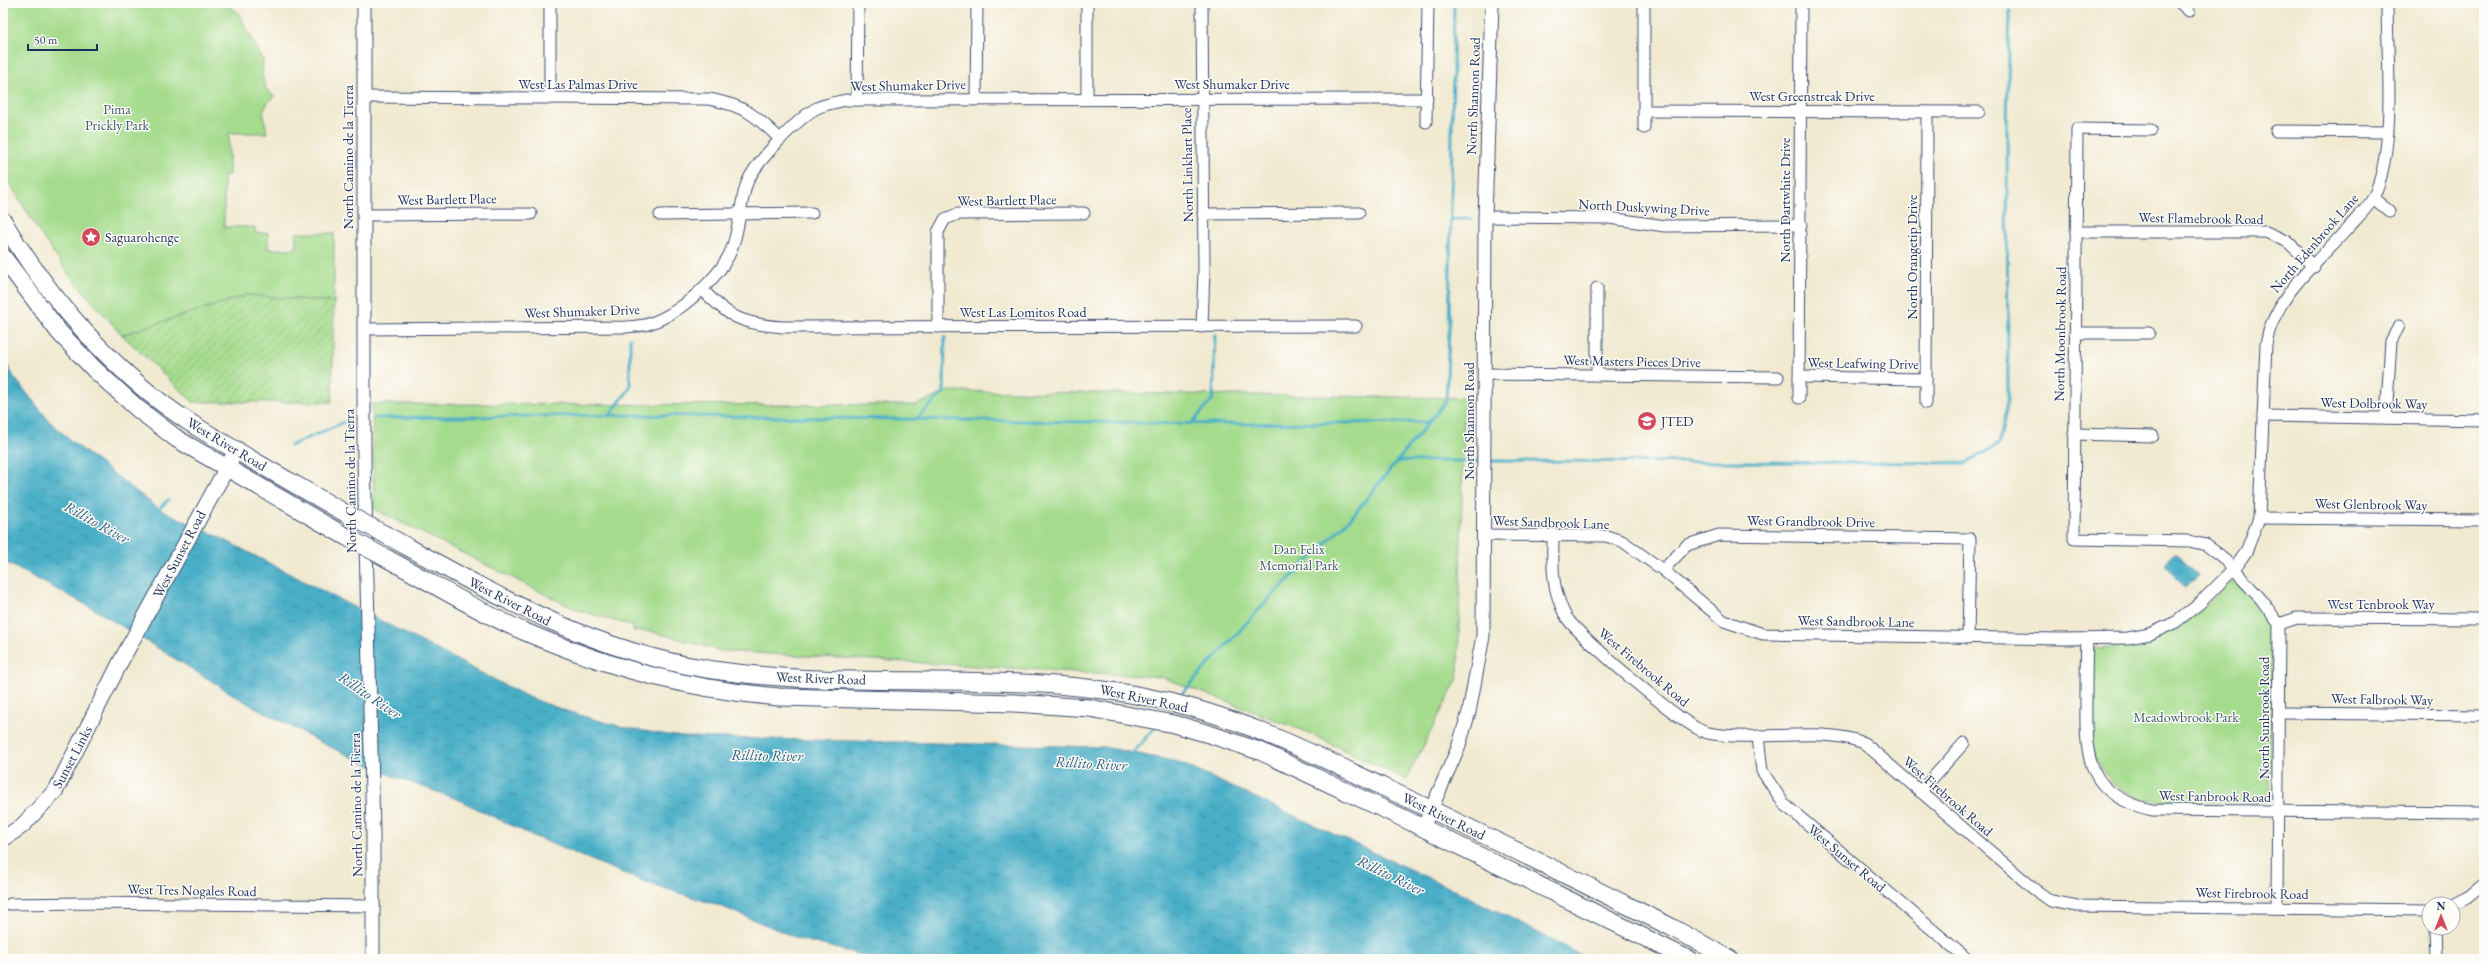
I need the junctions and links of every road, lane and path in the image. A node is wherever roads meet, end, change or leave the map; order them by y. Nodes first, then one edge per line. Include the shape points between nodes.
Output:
1 (364, 3) edge
2 (550, 3) edge
3 (858, 3) edge
4 (977, 3) edge
5 (1087, 3) edge
6 (1202, 3) edge
7 (1428, 3) edge
8 (1492, 3) edge
9 (1644, 3) edge
10 (1801, 3) edge
11 (2180, 3) edge
12 (2387, 3) edge
13 (2189, 11) dead end
14 (364, 97) junction
15 (550, 98) junction
16 (976, 99) junction
17 (1087, 99) junction
18 (1201, 99) junction
19 (1427, 99) junction
20 (857, 100) junction
21 (1644, 111) junction
22 (1800, 112) junction
23 (1928, 112) junction
24 (1980, 112) dead end
25 (1426, 122) dead end
26 (1644, 128) dead end
27 (2151, 130) dead end
28 (2276, 131) dead end
29 (2388, 132) junction
30 (780, 139) junction
31 (2373, 198) junction
32 (2389, 211) dead end
33 (812, 213) dead end
34 (1084, 213) dead end
35 (1359, 213) dead end
36 (531, 214) dead end
37 (742, 214) junction
38 (1203, 214) junction
39 (364, 215) junction
40 (660, 215) dead end
41 (1485, 217) junction
42 (3, 221) edge
43 (1801, 225) junction
44 (2076, 232) junction
45 (3, 257) edge
46 (2314, 266) junction
47 (1597, 288) dead end
48 (702, 289) junction
49 (1356, 326) dead end
50 (2399, 326) dead end
51 (938, 327) junction
52 (1202, 327) junction
53 (364, 329) junction
54 (2075, 333) junction
55 (2148, 333) dead end
56 (1485, 374) junction
57 (1597, 375) junction
58 (1778, 377) dead end
59 (1799, 377) junction
60 (134, 378) junction
61 (1926, 379) junction
62 (121, 394) junction
63 (1799, 398) dead end
64 (1926, 403) dead end
65 (2263, 416) junction
66 (2386, 418) junction
67 (2484, 420) edge
68 (2074, 434) junction
69 (2152, 436) dead end
70 (236, 449) junction
71 (226, 467) junction
72 (2258, 518) junction
73 (2484, 520) edge
74 (1553, 534) junction
75 (1485, 535) junction
76 (2234, 569) junction
77 (1664, 570) junction
78 (2484, 619) edge
79 (2279, 624) junction
80 (1968, 638) junction
81 (2087, 639) junction
82 (122, 659) joint
83 (679, 663) junction
84 (674, 683) junction
85 (2279, 713) junction
86 (2484, 716) edge
87 (1758, 737) junction
88 (1964, 743) dead end
89 (1920, 792) junction
90 (1431, 809) junction
91 (2279, 812) junction
92 (2484, 813) edge
93 (1423, 828) junction
94 (3, 839) edge
95 (2483, 885) edge
96 (2461, 901) edge
97 (10, 904) dead end
98 (374, 906) junction
99 (2277, 908) junction
100 (2421, 910) edge
101 (2435, 936) edge
102 (373, 959) edge
103 (1688, 959) edge
104 (1730, 959) edge
105 (1968, 959) edge
106 (2436, 959) edge

1 - 14 street, North Camino de la Tierra
2 - 15 street
3 - 20 street
4 - 16 street
5 - 17 street
6 - 18 street, North Linkhart Place
7 - 19 street
8 - 41 street, North Shannon Road
9 - 21 street
10 - 22 street, North Dartwhite Drive
11 - 13 street
12 - 29 street, North Edenbrook Lane
14 - 15 street, West Las Palmas Drive
14 - 39 street, North Camino de la Tierra
15 - 30 street, West Las Palmas Drive via 709,99 734,104 756,117
16 - 17 street, West Shumaker Drive
16 - 20 street, West Shumaker Drive
17 - 18 street, West Shumaker Drive
18 - 19 street, West Shumaker Drive
18 - 38 street, North Linkhart Place
19 - 25 street
20 - 30 street, West Shumaker Drive via 846,100 817,108
21 - 22 street, West Greenstreak Drive
21 - 26 street
22 - 23 street, West Greenstreak Drive
22 - 43 street, North Dartwhite Drive
23 - 24 street, West Greenstreak Drive
23 - 61 street, North Orangetip Drive
27 - 44 street, North Moonbrook Road via 2077,129
28 - 29 street
29 - 31 street, North Edenbrook Lane via 2383,172
30 - 37 street, West Shumaker Drive via 759,162 747,183
31 - 32 street
31 - 46 street, North Edenbrook Lane
33 - 37 street
34 - 51 street, West Bartlett Place via 958,214 940,219
35 - 38 street
36 - 39 street, West Bartlett Place
37 - 40 street
37 - 48 street, West Shumaker Drive via 733,247 721,267
38 - 52 street, North Linkhart Place
39 - 53 street, North Camino de la Tierra
41 - 43 street, North Duskywing Drive via 1609,218 1665,226
41 - 56 street, North Shannon Road
42 - 60 main road, West River Road via 31,264 69,313 107,354
43 - 59 street, North Dartwhite Drive
44 - 46 street, West Flamebrook Road via 2266,232 2288,242
44 - 54 street, North Moonbrook Road
45 - 62 main road, West River Road via 59,332
46 - 65 street, North Edenbrook Lane via 2283,300 2269,328
47 - 57 street
48 - 51 street, West Las Lomitos Road via 730,315 753,325
48 - 53 street, West Shumaker Drive via 676,311 650,324 627,327
49 - 52 street, West Las Lomitos Road
50 - 66 street via 2392,341
51 - 52 street, West Las Lomitos Road
53 - 98 street, North Camino de la Tierra
54 - 55 street
54 - 68 street, North Moonbrook Road
56 - 57 street, West Masters Pieces Drive
56 - 75 street, North Shannon Road
57 - 58 street, West Masters Pieces Drive
59 - 61 street, West Leafwing Drive
59 - 63 street, North Dartwhite Drive
60 - 62 main road
60 - 70 main road, West River Road via 188,421
61 - 64 street, North Orangetip Drive
62 - 71 main road, West River Road via 177,439
65 - 66 street, West Dolbrook Way
65 - 72 street, North Edenbrook Lane
66 - 67 street, West Dolbrook Way
68 - 69 street
68 - 76 street, North Moonbrook Road via 2074,539 2190,541 2206,545
70 - 71 main road, West Sunset Road
70 - 83 main road, West River Road, bridge via 345,513 528,612 614,646
71 - 82 main road, West Sunset Road
71 - 84 main road, West River Road, bridge via 345,536 521,630 612,666
72 - 73 street, West Glenbrook Way
72 - 76 street, North Edenbrook Lane via 2246,552
74 - 75 street, West Sandbrook Lane
74 - 77 street, West Sandbrook Lane via 1606,536 1622,541
74 - 87 street, West Firebrook Road via 1553,580 1559,601 1569,621 1594,646 1688,724 1706,733
75 - 90 street, North Shannon Road via 1483,636 1469,712 1458,748
76 - 79 street via 2264,602
76 - 81 street, West Sandbrook Lane via 2199,604 2176,622 2150,634 2128,638
77 - 80 street, West Sandbrook Lane via 1724,621 1763,634
77 - 80 street, West Grandbrook Drive via 1687,545 1719,535 1970,539
78 - 79 street, West Tenbrook Way via 2297,618
79 - 85 street, North Sunbrook Road
80 - 81 street, West Sandbrook Lane
81 - 91 street, West Fanbrook Road via 2087,756 2094,771 2110,792 2123,801 2152,810
82 - 94 main road, Sunset Links via 56,790 22,826
83 - 84 main road
83 - 90 main road, West River Road via 705,669 765,676 1085,687 1155,698 1279,738
84 - 93 main road, West River Road via 740,694 779,697 1014,703 1088,708 1138,716 1174,724 1262,752
85 - 86 street, West Falbrook Way
85 - 91 street, North Sunbrook Road
87 - 89 street, West Firebrook Road via 1832,736 1854,739 1864,743
87 - 105 street, West Sunset Road via 1762,771 1784,804
88 - 89 street
89 - 99 street, West Firebrook Road via 2034,890 2051,901 2077,906
90 - 93 street, North Shannon Road
90 - 104 main road, West River Road via 1671,927
91 - 92 street, West Fanbrook Road
91 - 99 street, North Sunbrook Road
93 - 103 main road, West River Road
95 - 96 street
97 - 98 street, West Tres Nogales Road
98 - 102 street, North Camino de la Tierra
99 - 100 street, West Firebrook Road
101 - 106 street

